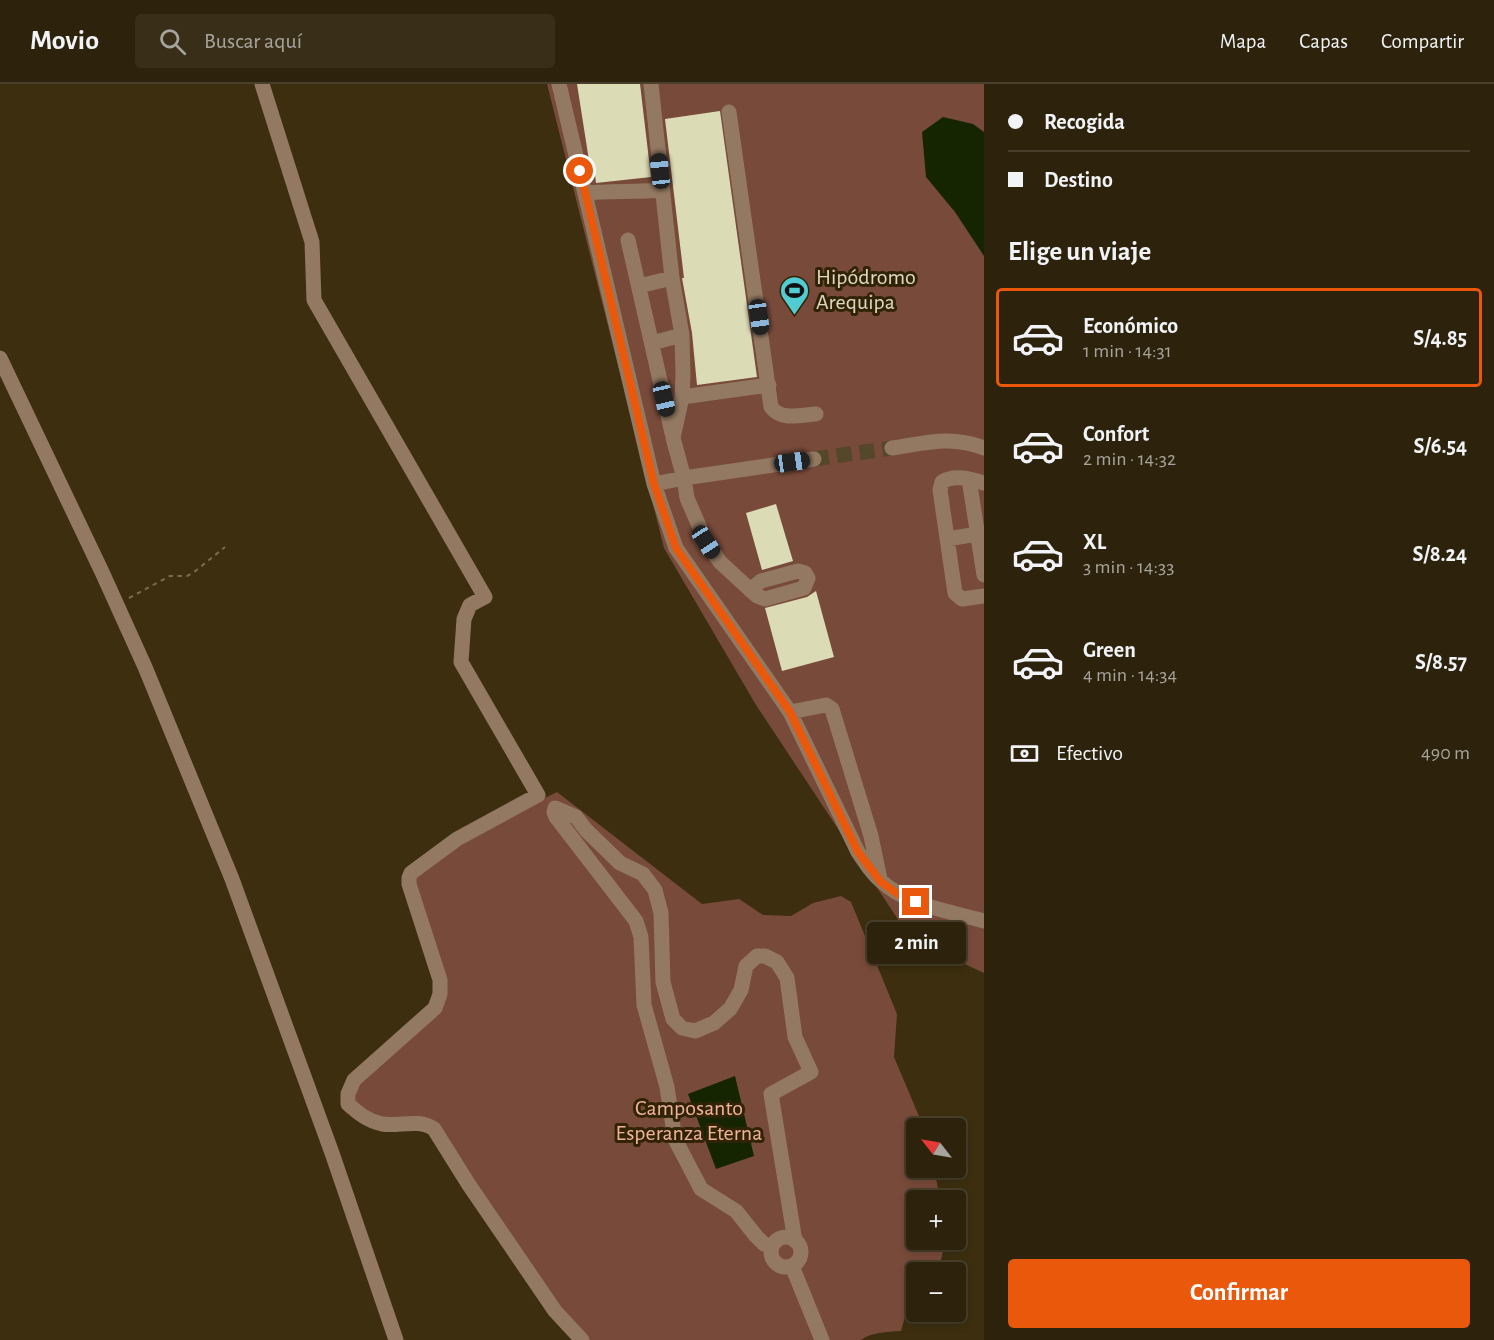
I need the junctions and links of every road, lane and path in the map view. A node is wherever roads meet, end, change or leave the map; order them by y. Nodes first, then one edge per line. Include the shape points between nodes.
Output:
1 (262, 84) edge
2 (559, 84) edge
3 (651, 84) edge
4 (729, 112) dead end
5 (662, 190) junction
6 (585, 193) junction
7 (628, 240) dead end
8 (672, 278) junction
9 (639, 286) junction
10 (682, 335) junction
11 (652, 343) junction
12 (0, 358) edge
13 (769, 385) junction
14 (682, 397) junction
15 (816, 414) dead end
16 (673, 438) junction
17 (892, 448) tunnel mouth
18 (984, 448) edge
19 (814, 459) tunnel mouth
20 (684, 478) junction
21 (976, 481) edge
22 (654, 484) junction
23 (981, 533) edge
24 (946, 539) junction
25 (225, 548) dead end
26 (984, 575) edge
27 (750, 590) dead end
28 (112, 594) junction
29 (984, 596) edge
30 (790, 712) junction
31 (881, 882) junction
32 (984, 921) edge
33 (795, 1241) junction
34 (772, 1247) junction
35 (792, 1266) junction
36 (396, 1340) edge
37 (582, 1340) edge
38 (822, 1340) edge

1 - 37 street via 312,242 314,300 485,597 470,605 464,619 461,662 538,795 457,839 411,873 409,884 440,980 440,994 435,1008 354,1080 348,1104 361,1116 382,1124 426,1123 434,1129 548,1302
2 - 6 street
3 - 5 street
4 - 13 street
5 - 6 street
5 - 8 street
6 - 22 street
7 - 9 street
8 - 9 street
8 - 10 street
9 - 11 street
10 - 11 street
10 - 14 street
11 - 16 street
12 - 28 street
13 - 14 street
13 - 15 street via 771,407 776,413
14 - 16 street
16 - 20 street
17 - 18 street via 956,440
19 - 20 street
20 - 22 street
20 - 27 street via 687,498 706,542 720,562
21 - 23 street
21 - 24 street via 950,478 942,482
22 - 30 street via 676,548
23 - 24 street
23 - 26 street
24 - 29 street via 956,593 962,599
25 - 28 path via 187,576 170,576 132,597 123,599
28 - 36 street via 232,879
30 - 31 street via 858,852
30 - 31 street via 826,705 832,709
31 - 32 street via 916,902
33 - 34 street via 783,1238
33 - 34 street via 771,1094 811,1072 795,1037 787,978 777,962 757,956 746,966 741,990 730,1009 714,1023 695,1031 682,1028 674,1019 663,982 661,913 655,891 643,874 620,863 576,817 555,808 556,817 636,921 641,937 644,1005 667,1087 675,1139 685,1160 700,1189 735,1211 764,1244
33 - 35 street via 801,1255
34 - 35 street via 774,1261 782,1267
35 - 38 street

